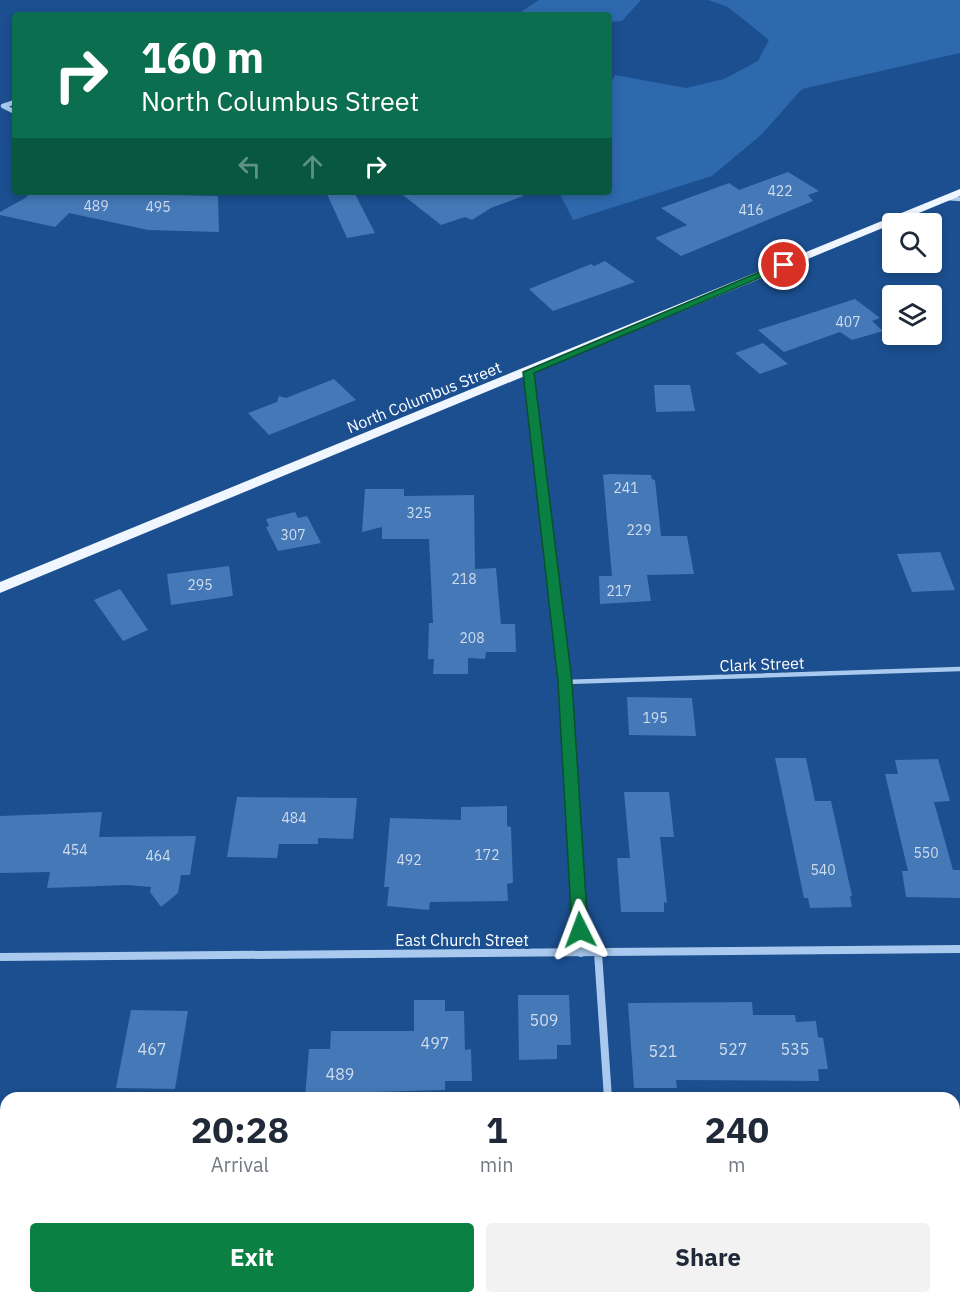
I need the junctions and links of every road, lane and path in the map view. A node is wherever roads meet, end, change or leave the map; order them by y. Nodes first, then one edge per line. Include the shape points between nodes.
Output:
1 (960, 192) edge
2 (946, 198) junction
3 (960, 199) edge
4 (528, 372) junction
5 (0, 588) edge
6 (960, 669) edge
7 (565, 682) junction
8 (960, 949) edge
9 (581, 953) junction
10 (598, 953) junction
11 (0, 957) edge
12 (608, 1092) edge

1 - 2 main road, North Columbus Street
2 - 3 street
2 - 4 main road, North Columbus Street
4 - 5 main road, North Columbus Street
4 - 7 street
6 - 7 lane, Clark Street
7 - 9 street
8 - 10 street, East Church Street
9 - 10 street, East Church Street
9 - 11 street, East Church Street
10 - 12 street

